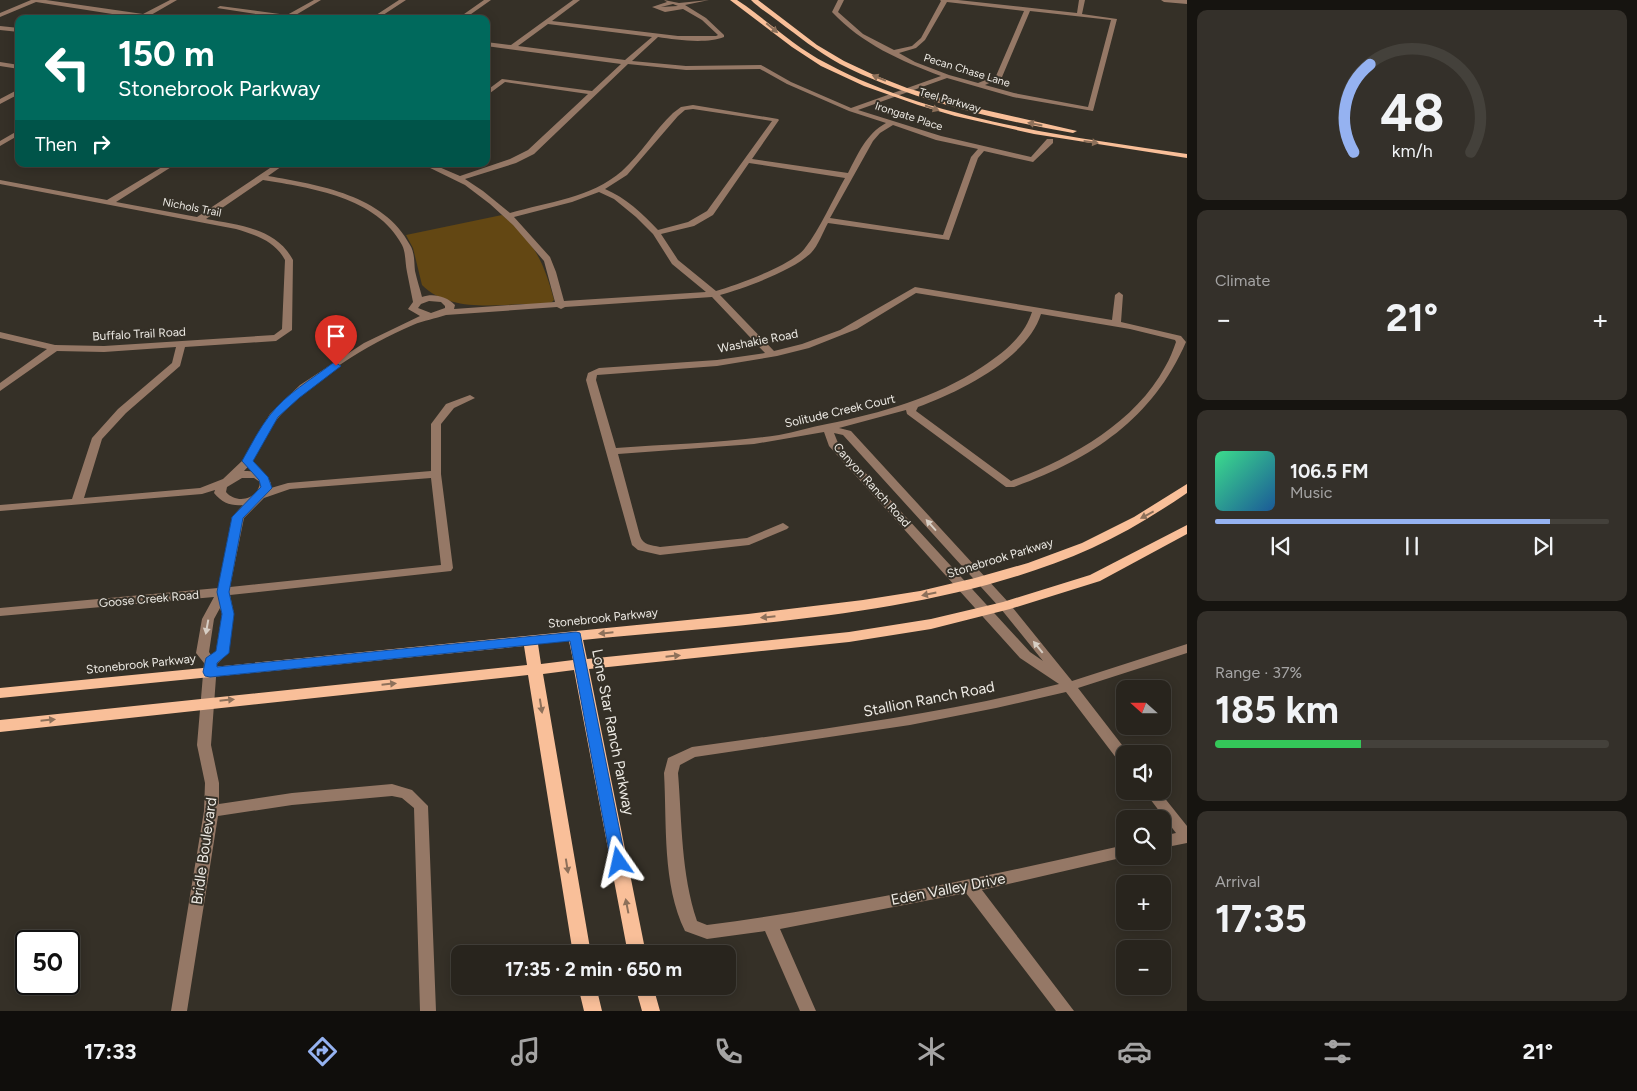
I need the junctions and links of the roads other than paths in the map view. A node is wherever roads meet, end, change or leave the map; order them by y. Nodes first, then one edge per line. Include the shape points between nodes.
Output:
1 (36, 0) edge
2 (174, 0) edge
3 (318, 0) edge
4 (403, 0) edge
5 (488, 0) edge
6 (576, 0) edge
7 (706, 0) edge
8 (732, 0) edge
9 (754, 0) edge
10 (841, 0) edge
11 (944, 0) edge
12 (1082, 0) edge
13 (1164, 0) edge
14 (1187, 2) edge
15 (676, 3) edge
16 (227, 4) dead end
17 (1028, 9) junction
18 (0, 15) edge
19 (129, 15) edge
20 (145, 15) edge
21 (280, 15) edge
22 (290, 15) edge
23 (379, 15) edge
24 (466, 15) edge
25 (1078, 15) junction
26 (546, 22) junction
27 (0, 28) edge
28 (15, 30) edge
29 (656, 36) junction
30 (490, 45) edge
31 (512, 48) junction
32 (892, 53) junction
33 (626, 62) junction
34 (0, 64) edge
35 (15, 66) edge
36 (947, 76) junction
37 (979, 85) junction
38 (910, 90) junction
39 (490, 91) edge
40 (15, 93) edge
41 (593, 93) junction
42 (894, 95) junction
43 (0, 102) edge
44 (851, 110) junction
45 (892, 123) junction
46 (15, 135) edge
47 (1050, 141) dead end
48 (0, 144) edge
49 (1178, 146) dead end
50 (982, 149) junction
51 (1187, 156) edge
52 (748, 161) junction
53 (167, 167) edge
54 (276, 167) edge
55 (436, 167) edge
56 (850, 176) junction
57 (261, 177) junction
58 (458, 179) junction
59 (0, 182) edge
60 (598, 189) junction
61 (108, 202) junction
62 (510, 216) junction
63 (200, 219) junction
64 (825, 220) junction
65 (656, 233) junction
66 (416, 286) junction
67 (714, 294) junction
68 (1119, 295) dead end
69 (444, 300) junction
70 (416, 306) junction
71 (561, 306) junction
72 (478, 309) junction
73 (1037, 311) junction
74 (445, 312) junction
75 (428, 316) junction
76 (1116, 324) junction
77 (399, 327) junction
78 (0, 335) edge
79 (280, 336) joint
80 (181, 345) junction
81 (55, 348) junction
82 (770, 354) junction
83 (0, 388) edge
84 (470, 398) dead end
85 (913, 405) junction
86 (827, 427) junction
87 (612, 451) junction
88 (248, 461) junction
89 (436, 474) junction
90 (263, 479) junction
91 (228, 480) junction
92 (288, 486) junction
93 (1187, 488) edge
94 (202, 491) junction
95 (259, 497) junction
96 (223, 498) junction
97 (77, 501) junction
98 (0, 508) edge
99 (238, 517) junction
100 (783, 527) dead end
101 (1187, 529) edge
102 (982, 582) junction
103 (964, 586) junction
104 (223, 592) junction
105 (1005, 606) junction
106 (985, 611) junction
107 (0, 612) edge
108 (576, 636) junction
109 (530, 640) junction
110 (1187, 648) edge
111 (581, 666) junction
112 (210, 667) junction
113 (534, 669) junction
114 (1067, 686) junction
115 (0, 693) edge
116 (206, 702) junction
117 (0, 726) edge
118 (1116, 748) edge
119 (673, 762) joint
120 (1158, 800) edge
121 (211, 811) junction
122 (1187, 837) edge
123 (1171, 840) edge
124 (1116, 853) edge
125 (970, 886) junction
126 (770, 924) junction
127 (580, 945) edge
128 (635, 945) edge
129 (589, 995) edge
130 (647, 995) edge
131 (179, 1011) edge
132 (428, 1011) edge
133 (593, 1011) edge
134 (651, 1011) edge
135 (808, 1011) edge
136 (1066, 1011) edge

1 - 18 street
1 - 19 street
2 - 20 street
3 - 22 street
4 - 23 street
5 - 24 street
6 - 26 street
7 - 15 street
8 -> 42 main road, Teel Parkway via 816,60
38 -> 9 main road, Teel Parkway via 850,66 815,46
10 - 32 street, Pecan Chase Lane via 835,12 860,35
11 - 17 street
11 - 32 street via 923,39 914,47
12 - 25 street
13 - 14 street
15 - 29 street via 711,24 721,37 688,39
16 - 21 street via 220,8
17 - 25 street
17 - 37 street via 999,77
25 - 37 street, Pecan Chase Lane via 1114,19 1091,110
26 - 29 street
26 - 31 street
27 - 28 street
29 - 33 street
30 - 31 street
31 - 33 street
32 - 36 street, Pecan Chase Lane
33 - 41 street
33 - 44 street, Irongate Place via 686,68 761,67
34 - 35 street
36 - 37 street, Pecan Chase Lane
36 - 38 street
38 - 42 street
49 -> 38 main road, Teel Parkway via 1014,119
39 - 41 street via 504,80
40 - 43 street
41 - 58 street via 526,155
42 - 44 street
42 -> 51 main road, Teel Parkway via 1019,130
44 - 45 street, Irongate Place
45 - 50 street, Irongate Place
45 - 56 street via 877,131
46 - 48 street
47 - 50 street, Irongate Place via 1033,160
50 - 64 street via 975,157 946,238
52 - 56 street
52 - 60 street via 776,122 774,119 687,107 681,109 624,172
52 - 65 street via 705,217 683,227
53 - 61 street
54 - 57 street
55 - 58 street
56 - 64 street
57 - 63 street
57 - 66 street via 317,187 381,216 393,225 408,248 411,275
58 - 62 street
59 - 61 street, Nichols Trail
60 - 62 street via 560,204
60 - 65 street via 622,201
61 - 63 street, Nichols Trail
62 - 71 street via 545,256
63 - 79 street, Nichols Trail via 256,232 285,251 290,260 287,330
64 - 67 street via 808,251 789,264 739,287
65 - 67 street via 675,262
66 - 69 street
66 - 70 street
67 - 71 street
67 - 82 street
68 - 76 street
69 - 70 street via 428,298
69 - 72 street
69 - 74 street via 450,305
70 - 75 street via 418,314
70 - 77 street
71 - 72 street
72 - 74 street
73 - 76 street
73 - 82 street, Washakie Road via 914,290 865,321 832,337
73 - 85 street, Solitude Creek Court via 1025,336 997,361 960,384
74 - 75 street
75 - 77 street
76 - 85 street via 1178,338 1181,342 1166,375 1130,416 1102,438 1010,485 911,412
77 - 88 street via 295,395 275,415
78 - 81 street, Buffalo Trail Road
79 - 80 street, Buffalo Trail Road
80 - 81 street, Buffalo Trail Road
80 - 97 street via 177,364 122,411 97,438
81 - 83 street
82 - 87 street, Washakie Road via 593,373 590,380
84 - 89 street via 450,406 436,424
85 - 86 street, Solitude Creek Court via 885,415
86 - 87 street, Solitude Creek Court via 761,440
102 -> 86 street, Canyon Ranch Road via 847,433
86 - 103 street, Canyon Ranch Road via 833,444
87 - 100 street via 634,536 642,547 660,551 748,541
88 - 90 street
88 - 91 street
89 - 92 street
89 - 104 street, Goose Creek Road via 447,568
90 - 91 street via 247,475
90 - 92 street
90 - 95 street via 267,488
91 - 94 street
91 - 96 street via 220,489
92 - 95 street
93 -> 102 main road, Stonebrook Parkway via 1156,511 1110,535
94 - 96 street
94 - 97 street
95 - 96 street via 239,502
95 - 99 street
96 - 99 street
97 - 98 street
99 - 104 street, Bridle Boulevard
101 - 105 main road via 1095,578
102 - 103 main road, Stonebrook Parkway
102 - 105 street, Canyon Ranch Road
103 - 106 street, Canyon Ranch Road
103 -> 108 main road, Stonebrook Parkway via 879,604
104 - 107 street, Goose Creek Road
104 - 112 street, Bridle Boulevard via 228,614 222,653
104 -> 112 street, Bridle Boulevard via 208,619 202,653
105 - 106 main road
114 -> 105 street, Canyon Ranch Road
111 -> 106 main road via 849,637 931,624
106 - 114 street, Canyon Ranch Road via 1025,655
108 - 109 main road, Stonebrook Parkway
108 - 111 main road, Lone Star Ranch Parkway
109 - 112 main road, Stonebrook Parkway
109 - 113 main road
110 - 114 street, Stallion Ranch Road
111 - 113 main road
128 -> 111 main road, Lone Star Ranch Parkway
112 - 115 main road, Stonebrook Parkway
112 - 116 street, Bridle Boulevard
116 -> 113 main road
113 -> 127 main road
114 - 118 street, Canyon Ranch Road
114 - 119 street, Stallion Ranch Road via 876,727 692,752
117 -> 116 main road
116 - 121 street, Bridle Boulevard via 204,745 212,782
119 - 126 street, Eden Valley Drive via 676,862 684,908 691,926 707,932
120 - 122 street
121 - 131 street, Bridle Boulevard
121 - 132 street via 292,799 392,790 407,794 421,806
122 - 123 street
124 - 125 street, Eden Valley Drive
125 - 126 street, Eden Valley Drive
125 - 136 street
126 - 135 street
129 - 133 main road
130 - 134 main road

